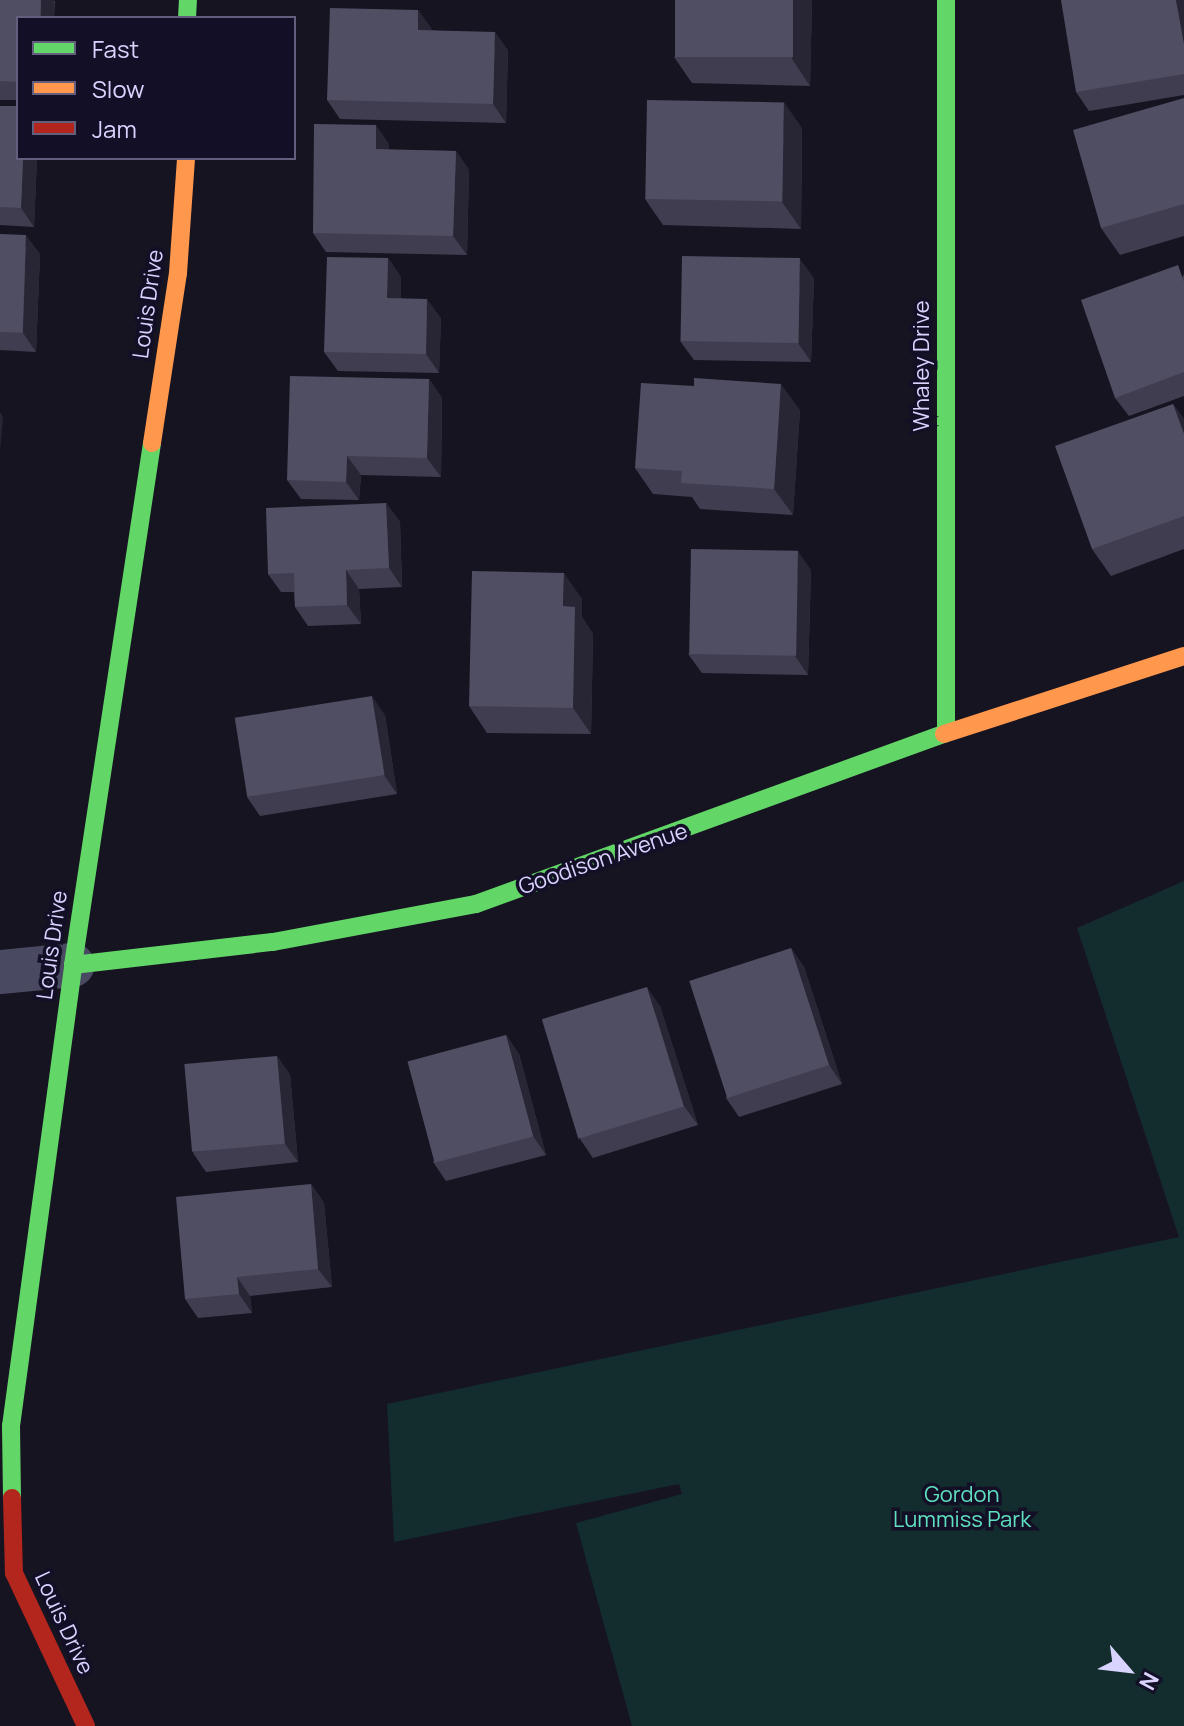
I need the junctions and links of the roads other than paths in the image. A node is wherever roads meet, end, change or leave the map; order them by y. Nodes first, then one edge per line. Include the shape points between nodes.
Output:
1 (946, 0) edge
2 (186, 160) edge
3 (1184, 656) edge
4 (946, 733) junction
5 (73, 965) junction
6 (0, 972) edge
7 (86, 1726) edge

1 - 4 street, Whaley Drive
2 - 5 street, Louis Drive via 178,273
3 - 4 street, Goodison Avenue
4 - 5 street, Goodison Avenue via 476,904 273,942
5 - 6 street, Goodison Avenue
5 - 7 street, Louis Drive via 11,1440 14,1573

